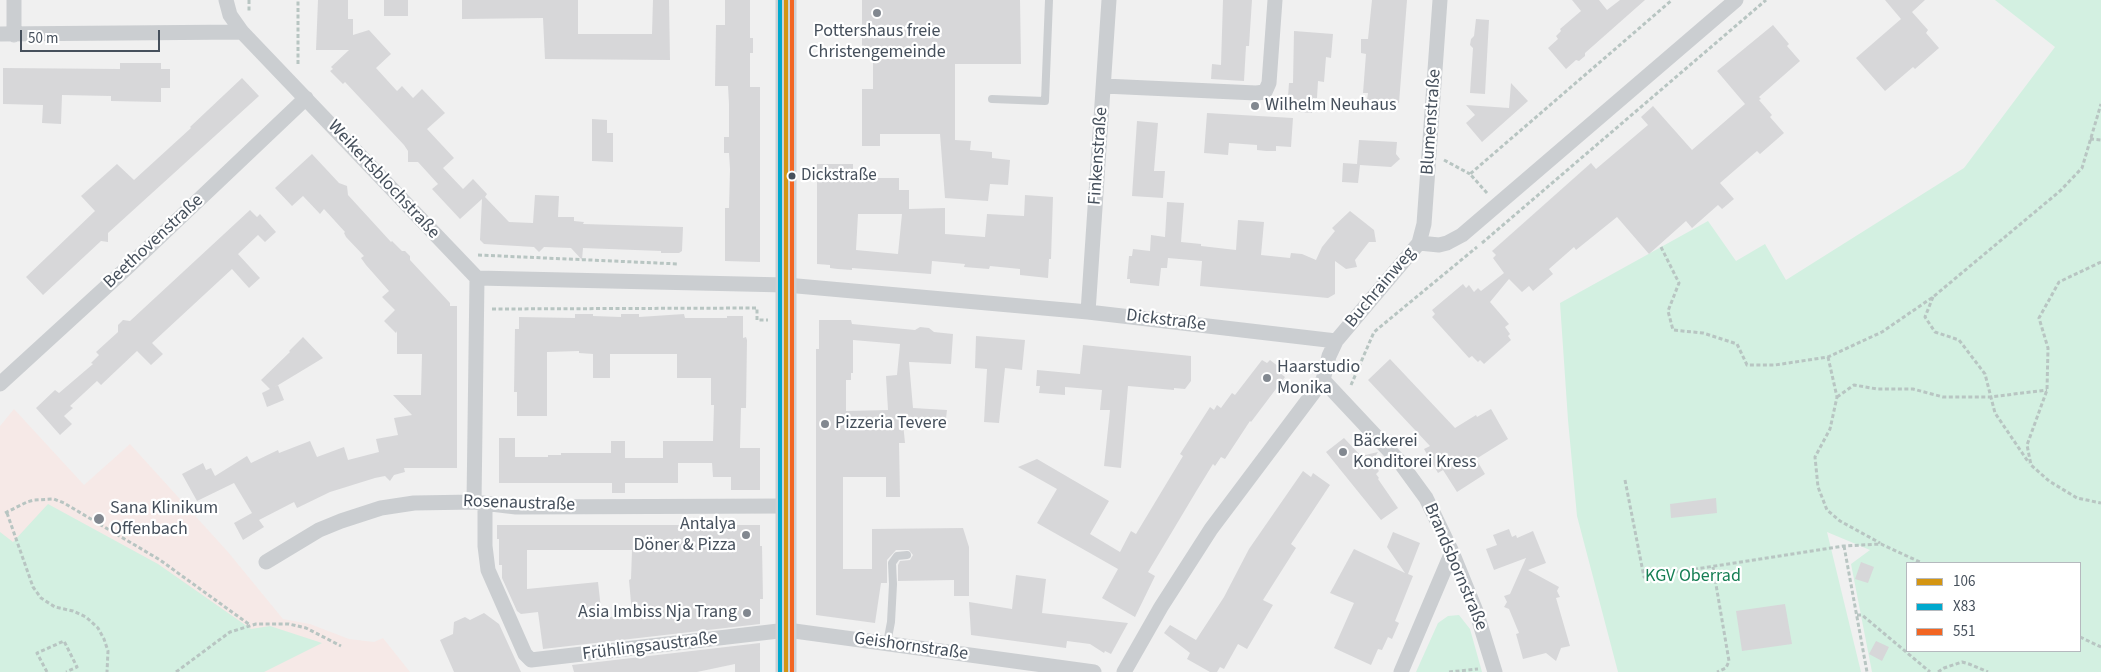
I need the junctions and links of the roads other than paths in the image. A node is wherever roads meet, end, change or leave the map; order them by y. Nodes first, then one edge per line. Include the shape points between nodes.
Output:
1 (14, 0) edge
2 (226, 0) edge
3 (786, 0) edge
4 (1049, 0) edge
5 (1109, 0) edge
6 (1275, 0) edge
7 (1440, 0) edge
8 (1736, 0) edge
9 (242, 32) junction
10 (7, 34) edge
11 (1104, 86) junction
12 (306, 98) junction
13 (992, 99) dead end
14 (1419, 243) junction
15 (476, 278) junction
16 (786, 285) junction
17 (1088, 312) junction
18 (1336, 341) junction
19 (1323, 380) junction
20 (0, 384) edge
21 (479, 503) junction
22 (787, 506) junction
23 (1452, 552) junction
24 (907, 556) dead end
25 (266, 562) dead end
26 (787, 630) junction
27 (887, 644) junction
28 (1495, 670) edge
29 (786, 672) edge
30 (1094, 672) edge
31 (1124, 672) edge
32 (1401, 672) edge

1 - 10 street
2 - 9 street, Weikertsblochstraße via 230,15
3 - 16 main road
4 - 13 lane via 1045,101
5 - 11 street, Finkenstraße
6 - 11 street via 1269,83 1265,92
7 - 14 street, Blumenstraße via 1424,224
8 - 14 street, Buchrainweg via 1455,240 1439,245
9 - 10 street
9 - 12 street, Weikertsblochstraße
11 - 17 street, Finkenstraße
12 - 15 street, Weikertsblochstraße
12 - 20 street, Beethovenstraße
14 - 18 street, Buchrainweg
15 - 16 street
15 - 21 street, Frühlingsaustraße
16 - 17 street, Dickstraße
16 - 22 main road
17 - 18 street, Dickstraße
18 - 19 street, Buchrainweg
19 - 23 street, Brandsbornstraße via 1407,472 1433,511
19 - 31 street, Buchrainweg via 1211,529
21 - 22 street, Rosenaustraße via 516,507
21 - 25 street, Rosenaustraße via 414,503 361,514 319,530
21 - 26 street, Frühlingsaustraße via 488,570 525,654 531,660
22 - 26 main road
23 - 28 street, Brandsbornstraße via 1476,610
23 - 32 street
24 - 27 lane via 897,556 892,562 894,584
26 - 27 street, Geishornstraße
26 - 29 main road
27 - 30 street, Geishornstraße

